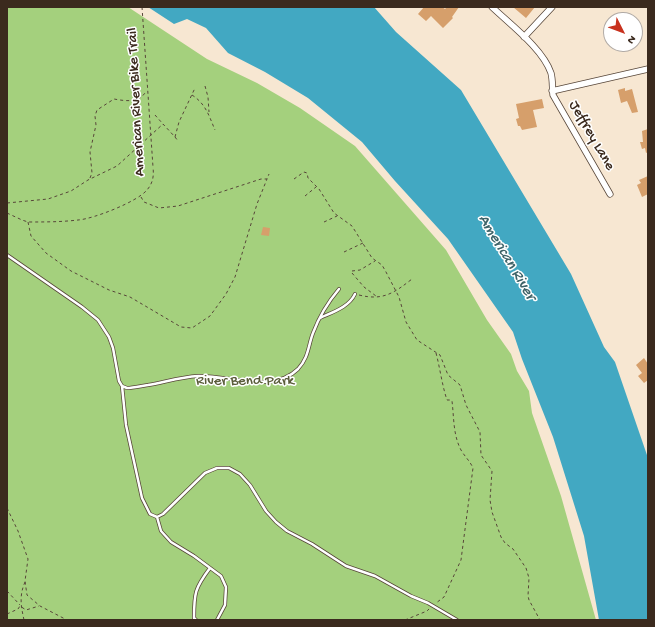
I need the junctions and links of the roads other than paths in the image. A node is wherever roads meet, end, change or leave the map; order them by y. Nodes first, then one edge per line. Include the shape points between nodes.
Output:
1 (492, 7) edge
2 (552, 7) edge
3 (524, 37) junction
4 (648, 69) edge
5 (552, 91) junction
6 (610, 194) dead end
7 (7, 255) edge
8 (339, 289) dead end
9 (355, 294) road end
10 (320, 318) junction
11 (122, 386) junction
12 (157, 517) junction
13 (210, 568) junction
14 (196, 620) edge
15 (217, 620) edge
16 (457, 620) edge

1 - 3 street, Jeffrey Lane
2 - 3 street
3 - 5 street, Jeffrey Lane via 537,50 548,67 553,81
4 - 5 street
5 - 6 street, Jeffrey Lane
7 - 11 lane via 98,320 109,337
8 - 10 lane via 328,302
9 - 10 lane via 348,303
10 - 11 lane via 304,360 294,372 281,380 262,382 198,376 130,388
11 - 12 lane via 126,426 142,498 150,514
12 - 13 lane via 161,532 171,542
12 - 16 lane via 205,473 217,468 229,468 240,474 266,511 287,531 346,566 375,576
13 - 14 lane via 198,584 194,599
13 - 15 lane via 221,576 226,587 225,605

